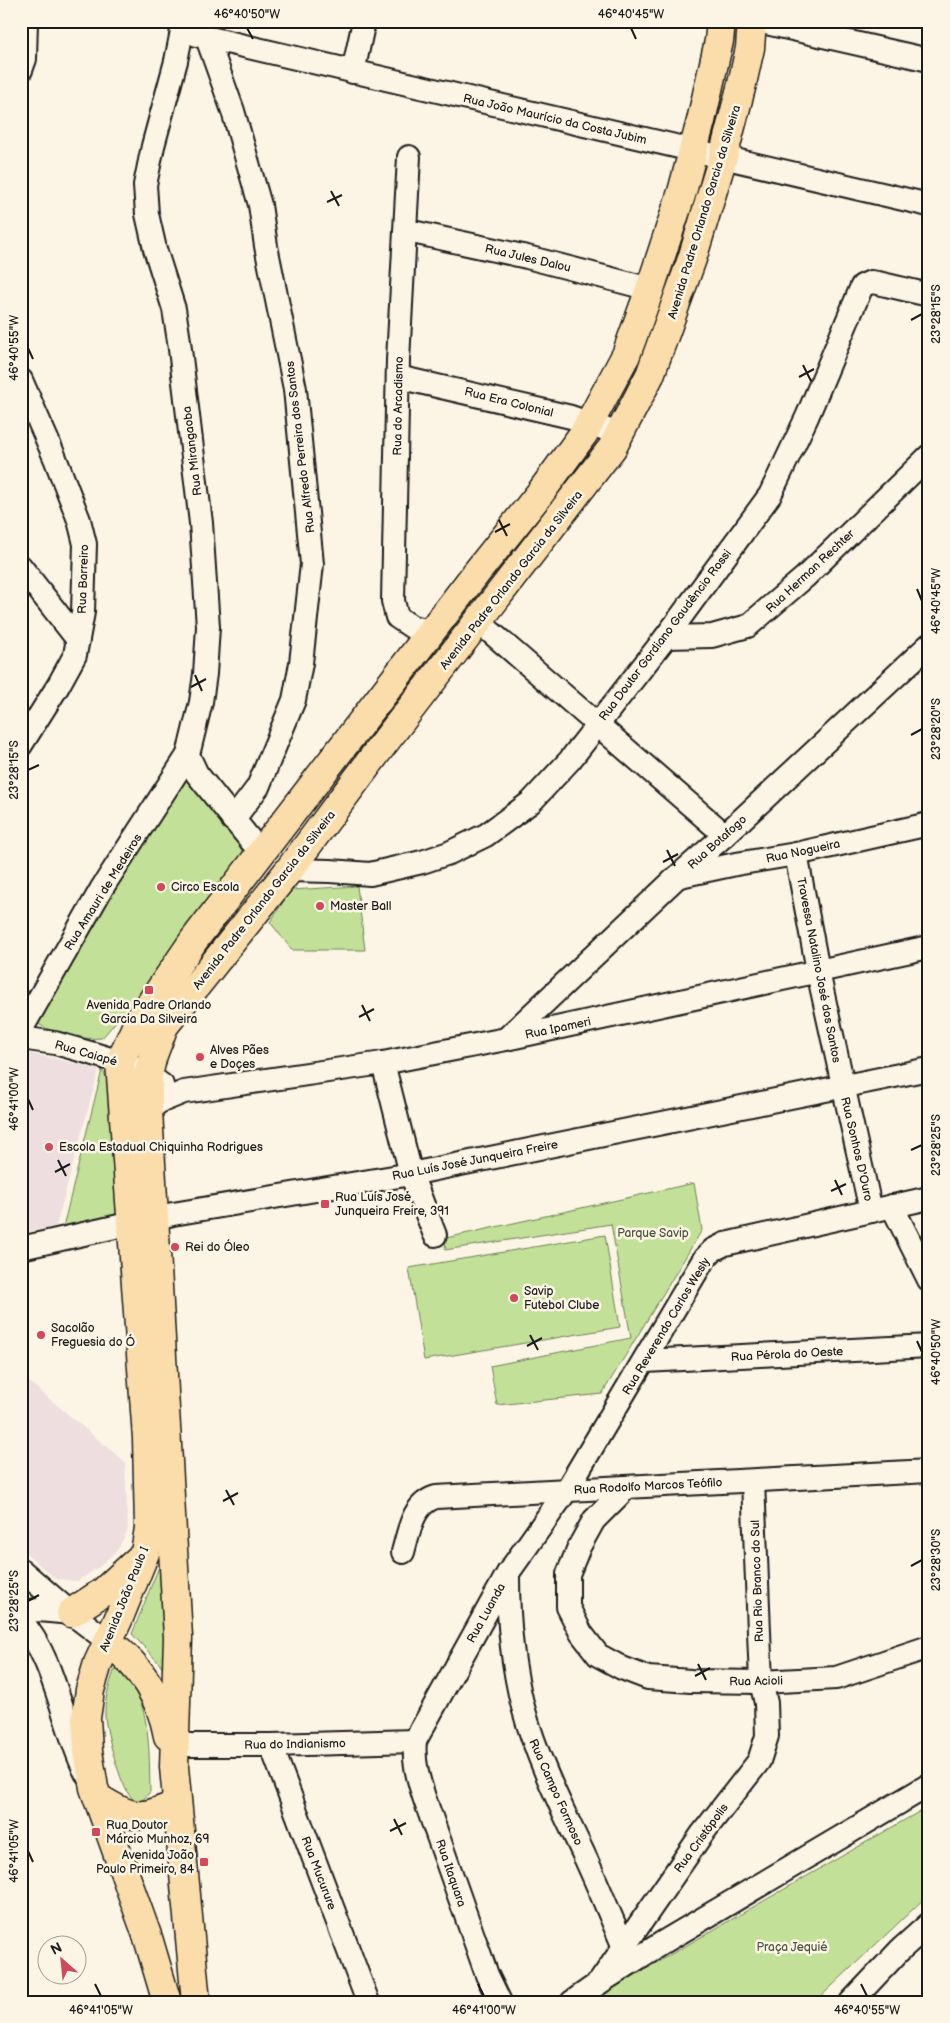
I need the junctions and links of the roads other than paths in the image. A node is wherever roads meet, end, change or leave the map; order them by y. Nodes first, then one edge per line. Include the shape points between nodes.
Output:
1 (26, 21) edge
2 (364, 21) edge
3 (721, 21) edge
4 (752, 21) edge
5 (757, 21) edge
6 (181, 26) edge
7 (207, 38) junction
8 (929, 60) edge
9 (21, 70) edge
10 (353, 72) junction
11 (694, 151) junction
12 (409, 157) dead end
13 (723, 157) junction
14 (929, 205) edge
15 (405, 232) junction
16 (650, 289) junction
17 (929, 295) edge
18 (398, 377) junction
19 (21, 380) edge
20 (590, 424) junction
21 (619, 434) junction
22 (929, 456) edge
23 (21, 567) edge
24 (479, 622) junction
25 (432, 631) junction
26 (666, 637) junction
27 (78, 640) junction
28 (929, 645) edge
29 (597, 726) junction
30 (21, 745) edge
31 (188, 755) junction
32 (233, 820) junction
33 (929, 824) edge
34 (725, 835) junction
35 (260, 853) junction
36 (796, 854) junction
37 (289, 870) junction
38 (677, 877) junction
39 (929, 946) edge
40 (818, 970) junction
41 (21, 1030) edge
42 (21, 1038) edge
43 (506, 1039) junction
44 (120, 1062) junction
45 (383, 1063) junction
46 (929, 1069) edge
47 (148, 1075) junction
48 (843, 1086) junction
49 (184, 1092) junction
50 (148, 1111) junction
51 (125, 1128) junction
52 (411, 1174) junction
53 (929, 1198) edge
54 (892, 1206) junction
55 (871, 1211) junction
56 (143, 1221) junction
57 (436, 1235) dead end
58 (21, 1248) edge
59 (929, 1280) edge
60 (929, 1346) edge
61 (644, 1361) junction
62 (929, 1471) edge
63 (753, 1481) junction
64 (626, 1488) junction
65 (566, 1491) junction
66 (403, 1552) dead end
67 (145, 1553) junction
68 (21, 1570) edge
69 (508, 1573) junction
70 (21, 1612) edge
71 (71, 1613) junction
72 (21, 1620) edge
73 (109, 1642) junction
74 (29, 1643) edge
75 (929, 1647) edge
76 (761, 1682) junction
77 (416, 1742) junction
78 (270, 1745) junction
79 (175, 1756) junction
80 (929, 1785) edge
81 (96, 1793) junction
82 (177, 1804) junction
83 (929, 1924) edge
84 (623, 1945) junction
85 (599, 1983) junction
86 (167, 2002) edge
87 (196, 2002) edge
88 (368, 2002) edge
89 (500, 2002) edge
90 (572, 2002) edge
91 (851, 2002) edge

1 - 9 street
2 - 10 street
3 - 11 main road
4 - 13 main road, Avenida Padre Orlando Garcia da Silveira via 750,48
5 - 8 street
6 - 7 street, Rua João Maurício da Costa Jubim
6 - 31 street, Rua Mirangaoba via 172,80 145,185 147,214 172,301 179,341 205,567 208,649 201,702
7 - 10 street, Rua João Maurício da Costa Jubim
7 - 32 street, Rua Alfredo Perreira dos Santos via 260,205 295,390 312,564 294,700 258,787
10 - 11 street, Rua João Maurício da Costa Jubim
11 - 13 street, Rua João Maurício da Costa Jubim
11 - 16 main road
12 - 15 street, Rua do Arcadismo
13 - 14 street, Rua João Maurício da Costa Jubim
13 - 21 main road, Avenida Padre Orlando Garcia da Silveira via 667,331 650,375
15 - 16 street, Rua Jules Dalou via 527,257
15 - 18 street, Rua do Arcadismo
16 - 20 main road via 626,355
17 - 26 street, Rua Doutor Gordiano Gaudêncio Rossi via 878,283 862,286 770,495
18 - 20 street, Rua Era Colonial
18 - 25 street, Rua do Arcadismo via 393,601 398,617 412,627
19 - 27 street, Rua Barreiro via 72,502 85,544 83,612
20 - 21 street, Rua Era Colonial
20 - 25 main road via 579,443
21 - 24 main road, Avenida Padre Orlando Garcia da Silveira via 612,448
22 - 26 street, Rua Herman Rechter via 805,577 748,626 712,636
23 - 27 street
24 - 29 street
24 - 37 main road, Avenida Padre Orlando Garcia da Silveira
25 - 35 main road
26 - 29 street, Rua Doutor Gordiano Gaudêncio Rossi
27 - 30 street, Rua Barreiro via 75,655
28 - 34 street, Rua Botafogo
29 - 34 street
29 - 37 street, Rua Doutor Gordiano Gaudêncio Rossi via 531,802 486,835 449,853 370,874
31 - 32 street via 197,774
31 - 41 street, Rua Amauri de Medeiros via 102,888
32 - 35 street
33 - 36 street, Rua Nogueira
34 - 38 street, Rua Botafogo
35 - 44 main road via 194,940 138,1022
36 - 38 street, Rua Nogueira
36 - 40 street, Travessa Natalino José dos Santos
37 - 47 main road, Avenida Padre Orlando Garcia da Silveira via 164,1026
38 - 43 street, Rua Botafogo
39 - 40 street, Rua Ipameri
40 - 43 street, Rua Ipameri
40 - 48 street, Travessa Natalino José dos Santos
42 - 44 street, Rua Caiapé via 55,1043
43 - 45 street, Rua Ipameri
44 - 47 street, Rua Caiapé
44 - 51 main road, Avenida João Paulo I
45 - 49 street, Rua Ipameri
45 - 52 street
46 - 48 street, Rua Luís José Junqueira Freire
47 - 49 street, Rua Ipameri via 163,1086
47 - 50 main road, Avenida João Paulo I
48 - 52 street, Rua Luís José Junqueira Freire
48 - 55 street, Rua Sonhos D'Ouro
49 - 50 street, Rua Ipameri via 158,1102
50 - 51 street, Rua Ipameri
50 - 56 main road, Avenida João Paulo I
51 - 56 main road, Avenida João Paulo I
52 - 56 street, Rua Luís José Junqueira Freire
52 - 57 street
53 - 54 street, Rua Reverendo Carlos Wesly
54 - 55 street, Rua Reverendo Carlos Wesly
54 - 59 street
55 - 61 street, Rua Reverendo Carlos Wesly via 725,1244 712,1250
56 - 58 street, Rua Luís José Junqueira Freire
56 - 67 main road, Avenida João Paulo I via 149,1528
56 - 79 main road, Avenida João Paulo I via 178,1637
60 - 61 street, Rua Pérola do Oeste
61 - 65 street, Rua Reverendo Carlos Wesly
62 - 63 street, Rua Rodolfo Marcos Teófilo
63 - 64 street, Rua Rodolfo Marcos Teófilo
63 - 76 street, Rua Rio Branco do Sul
64 - 65 street, Rua Rodolfo Marcos Teófilo
64 - 76 street, Rua Acioli via 594,1520 568,1574 568,1607 582,1633 598,1655 648,1678
65 - 66 street, Rua Rodolfo Marcos Teófilo via 432,1498 414,1513
65 - 69 street, Rua Luanda
67 - 71 main road via 103,1592
67 - 73 main road, Avenida João Paulo I
68 - 71 street
69 - 77 street, Rua Luanda
69 - 84 street, Rua Campo Formoso via 511,1645 528,1723 548,1778
70 - 71 street
71 - 73 street
72 - 74 street
73 - 79 main road via 124,1654 150,1686
73 - 81 main road, Avenida João Paulo I via 98,1663 86,1718
74 - 81 street via 49,1671 76,1749
75 - 76 street, Rua Acioli via 836,1678
76 - 84 street, Rua Cristópolis via 766,1703 767,1736 759,1761
77 - 78 street, Rua do Indianismo
77 - 89 street, Rua Itaquara via 416,1769 424,1797 487,1975
78 - 79 street, Rua do Indianismo
78 - 88 street, Rua Mucurure
79 - 82 main road, Avenida João Paulo I
80 - 85 street
81 - 82 main road via 117,1810 135,1816 154,1814
81 - 86 main road, Avenida João Paulo I via 148,1938
82 - 87 main road, Avenida João Paulo I
83 - 91 street
84 - 85 street, Rua Cristópolis
85 - 90 street

